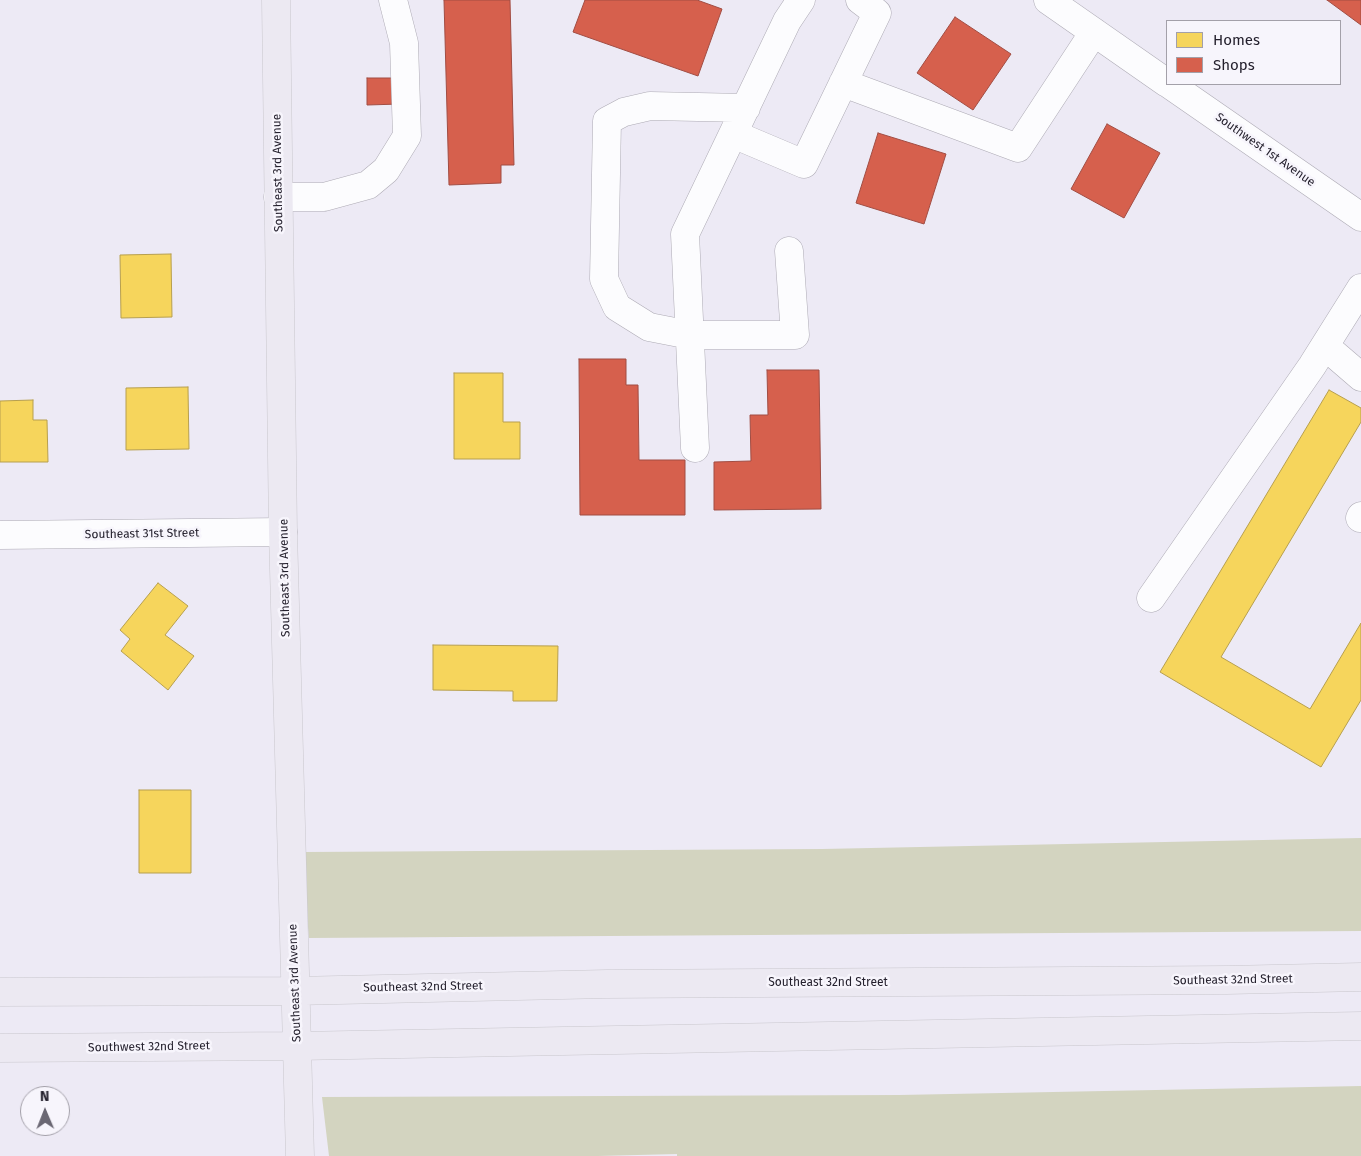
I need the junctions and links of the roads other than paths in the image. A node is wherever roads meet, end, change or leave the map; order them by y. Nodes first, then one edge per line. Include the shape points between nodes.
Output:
1 (276, 0) edge
2 (393, 0) edge
3 (802, 0) edge
4 (860, 0) edge
5 (1048, 0) edge
6 (1094, 32) junction
7 (1166, 82) edge
8 (843, 83) junction
9 (1171, 85) edge
10 (746, 108) junction
11 (733, 134) junction
12 (278, 198) junction
13 (1361, 217) edge
14 (788, 251) dead end
15 (1361, 288) edge
16 (690, 335) junction
17 (1325, 346) junction
18 (1361, 377) edge
19 (695, 448) dead end
20 (283, 532) junction
21 (0, 535) edge
22 (1152, 598) dead end
23 (1361, 977) edge
24 (294, 991) junction
25 (0, 992) edge
26 (1361, 1026) edge
27 (297, 1046) junction
28 (0, 1048) edge
29 (300, 1156) edge

1 - 12 main road, Southeast 3rd Avenue
2 - 12 street via 404,43 408,136 386,170 368,185 324,197
3 - 10 street via 787,21
4 - 8 street via 877,13
5 - 6 street, Southwest 1st Avenue
6 - 7 street, Southwest 1st Avenue
6 - 8 street via 1018,148
8 - 11 street via 804,164
9 - 13 street, Southwest 1st Avenue
10 - 11 street
10 - 16 street via 650,106 624,112 607,122 604,279 616,307 649,327
11 - 16 street via 686,234
12 - 20 main road, Southeast 3rd Avenue
14 - 16 street via 795,334
15 - 17 street
16 - 19 street
17 - 18 street
17 - 22 street
20 - 21 street, Southeast 31st Street
20 - 24 main road, Southeast 3rd Avenue
23 - 24 main road, Southeast 32nd Street via 616,984
24 - 25 main road
24 - 27 main road, Southeast 3rd Avenue
26 - 27 main road
27 - 28 main road, Southwest 32nd Street
27 - 29 main road, Southeast 3rd Avenue

